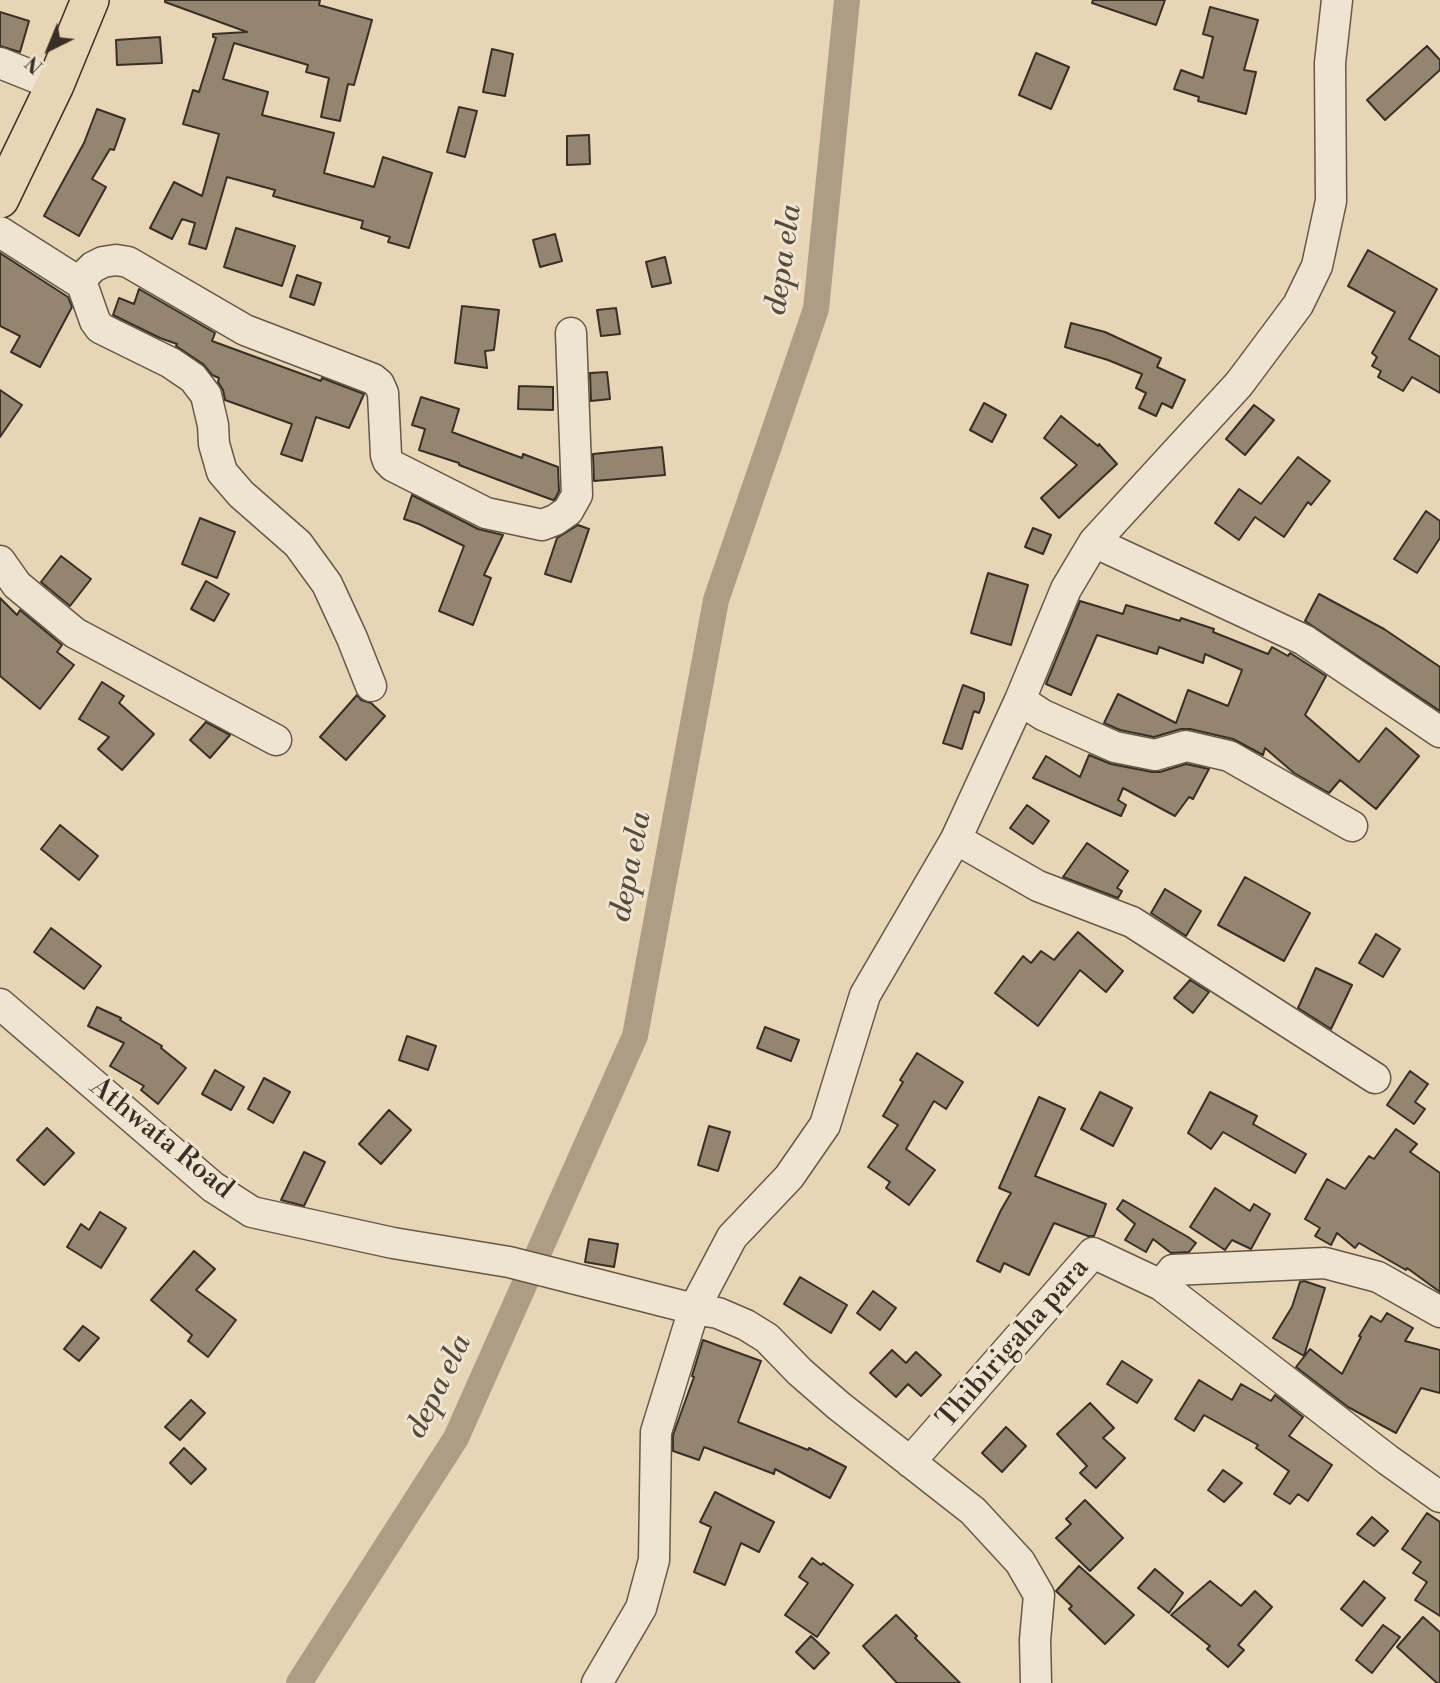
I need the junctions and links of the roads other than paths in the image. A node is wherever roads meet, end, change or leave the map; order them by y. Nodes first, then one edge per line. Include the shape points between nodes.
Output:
1 (90, 0) edge
2 (1337, 0) edge
3 (0, 63) edge
4 (55, 85) junction
5 (0, 199) edge
6 (0, 232) edge
7 (82, 284) junction
8 (571, 333) dead end
9 (1094, 542) junction
10 (0, 561) edge
11 (371, 686) dead end
12 (1020, 700) junction
13 (1440, 732) edge
14 (276, 740) dead end
15 (1352, 826) dead end
16 (956, 839) junction
17 (0, 1004) edge
18 (1375, 1078) dead end
19 (1161, 1285) junction
20 (694, 1309) junction
21 (1440, 1312) edge
22 (910, 1462) junction
23 (1440, 1497) edge
24 (597, 1683) edge
25 (1036, 1683) edge

1 - 4 main road
2 - 9 street via 1330,63 1331,201 1317,266 1298,305 1239,384
3 - 4 street
4 - 5 main road
6 - 7 street
7 - 8 street via 85,275 103,262 128,262 245,330 373,379 383,393 386,455 393,466 486,513 542,525 568,511 578,495
7 - 11 street via 100,328 171,363 193,378 206,395 222,472 298,544 327,584
9 - 12 street via 1066,589
9 - 13 street via 1304,640
10 - 14 street via 17,585 75,633
12 - 15 street via 1115,747 1155,755 1186,746 1229,756
12 - 16 street
16 - 18 street via 1038,886 1132,922
16 - 20 street via 865,995 825,1125 789,1177 732,1237
17 - 20 street, Athwata Road via 213,1187 252,1212 393,1243 509,1262
19 - 21 street via 1173,1270 1325,1263 1378,1277
19 - 22 street, Thibirigaha para via 1093,1253
19 - 23 street
20 - 22 street, Athwata Road via 718,1313 766,1338 829,1398
20 - 24 street via 656,1432 654,1560 641,1608
22 - 25 street, Athwata Road via 973,1511 1020,1562 1040,1595

